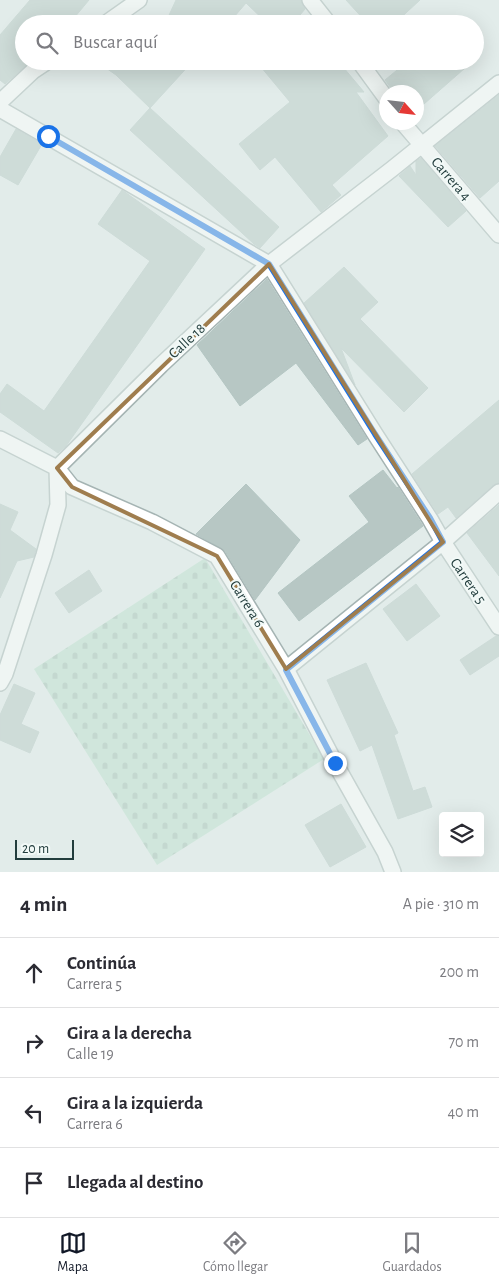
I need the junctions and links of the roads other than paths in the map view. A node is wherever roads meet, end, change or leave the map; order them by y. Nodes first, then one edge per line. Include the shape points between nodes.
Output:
1 (140, 0) edge
2 (310, 0) edge
3 (118, 15) edge
4 (322, 15) edge
5 (34, 70) edge
6 (366, 70) edge
7 (499, 83) edge
8 (379, 88) edge
9 (0, 102) edge
10 (0, 109) edge
11 (409, 130) edge
12 (421, 145) junction
13 (499, 235) edge
14 (269, 264) junction
15 (0, 438) edge
16 (57, 468) junction
17 (499, 492) edge
18 (443, 542) junction
19 (499, 627) edge
20 (286, 670) junction
21 (0, 682) edge
22 (393, 872) edge

1 - 3 street
2 - 4 street
5 - 9 street
6 - 8 street
7 - 12 street, Calle 18
10 - 14 street, Carrera 5
11 - 12 street, Carrera 4
12 - 13 street, Carrera 4
12 - 14 street, Calle 18
14 - 16 street, Calle 18
14 - 18 street, Carrera 5
15 - 16 street, Carrera 6
16 - 20 street, Carrera 6 via 72,487 152,522 217,556
16 - 21 street via 58,505
17 - 18 street
18 - 19 street, Carrera 5
18 - 20 street
20 - 22 street, Carrera 6

